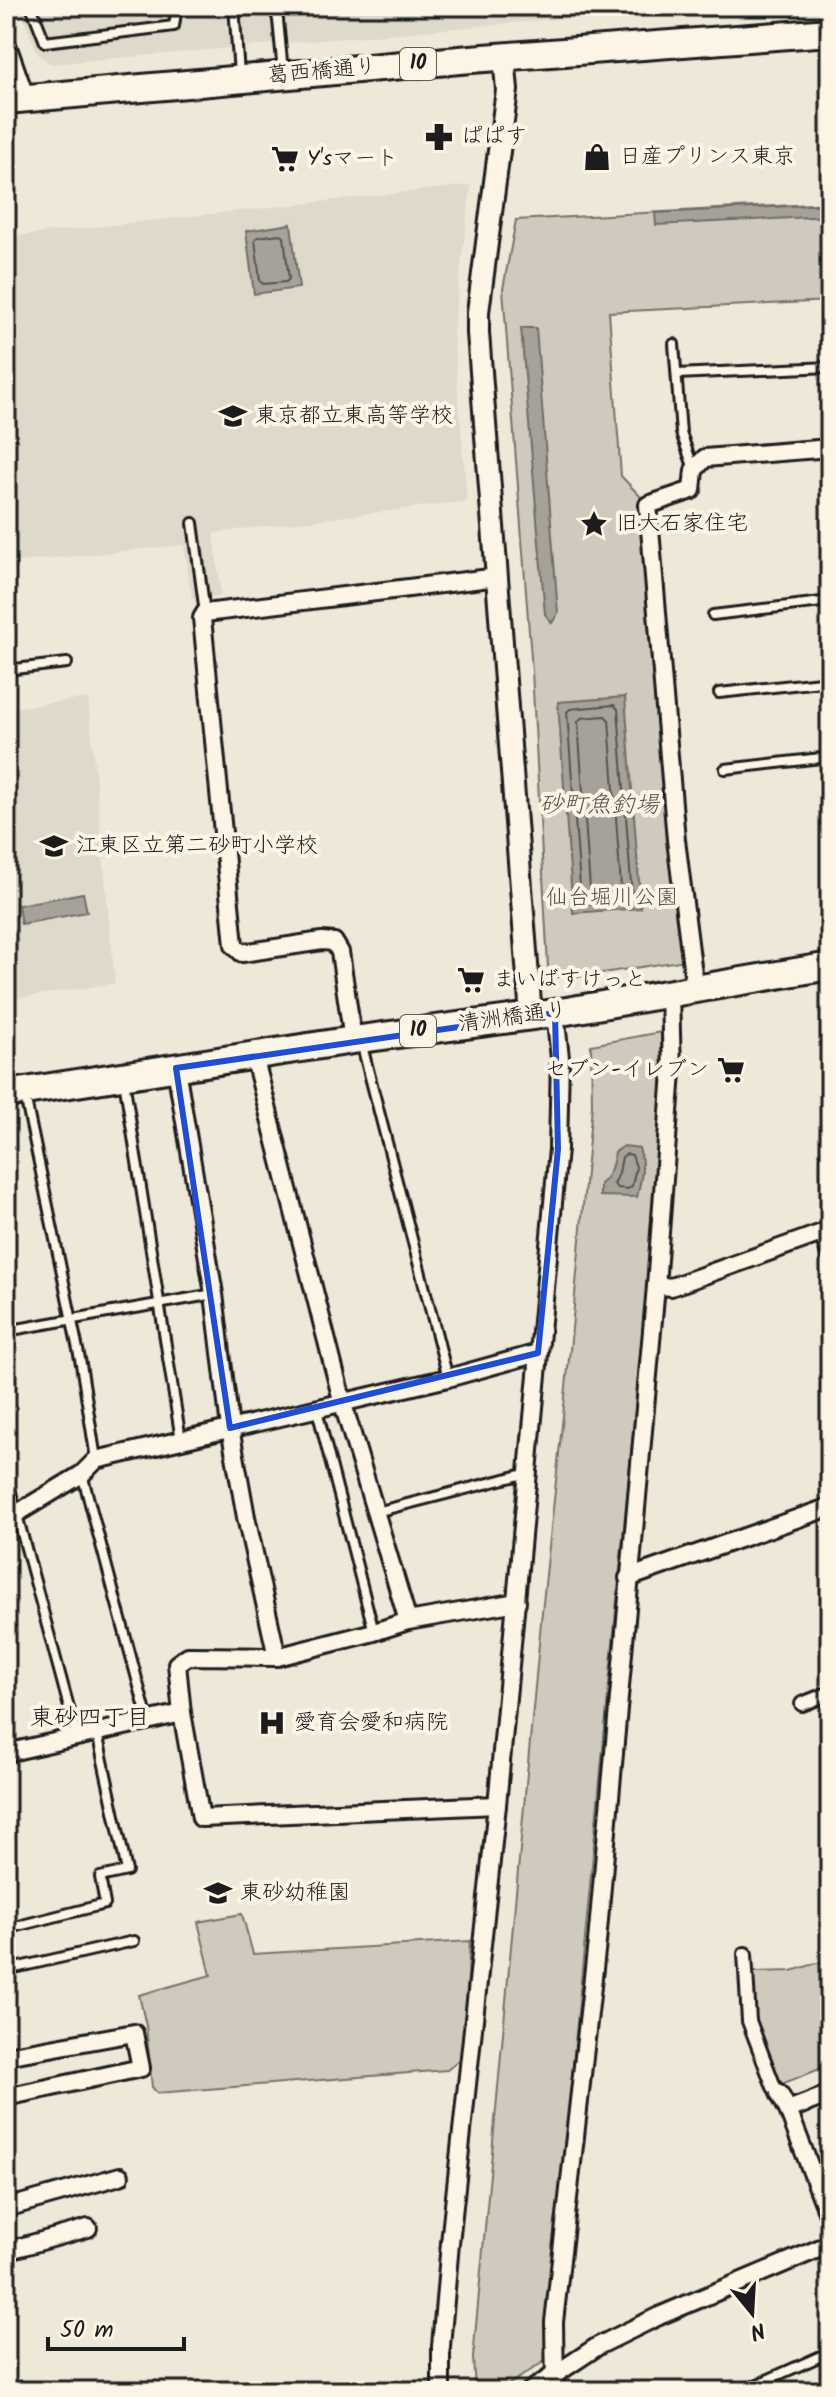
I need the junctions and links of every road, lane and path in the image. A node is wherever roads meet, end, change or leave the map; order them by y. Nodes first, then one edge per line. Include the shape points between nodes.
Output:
1 (31, 6) edge
2 (177, 6) edge
3 (234, 6) edge
4 (274, 6) edge
5 (829, 27) edge
6 (6, 48) edge
7 (504, 56) junction
8 (283, 75) junction
9 (240, 79) junction
10 (15, 100) edge
11 (6, 146) edge
12 (9, 167) dead end
13 (674, 344) dead end
14 (830, 367) edge
15 (677, 374) junction
16 (830, 448) edge
17 (694, 470) junction
18 (193, 523) dead end
19 (498, 577) junction
20 (830, 601) edge
21 (205, 613) junction
22 (713, 615) dead end
23 (67, 663) dead end
24 (6, 670) edge
25 (830, 681) edge
26 (719, 693) dead end
27 (830, 757) edge
28 (725, 769) dead end
29 (830, 966) edge
30 (682, 992) junction
31 (543, 1014) junction
32 (356, 1040) junction
33 (254, 1056) junction
34 (176, 1068) junction
35 (123, 1076) junction
36 (15, 1093) edge
37 (827, 1232) edge
38 (830, 1254) edge
39 (656, 1285) junction
40 (214, 1294) junction
41 (160, 1305) junction
42 (72, 1319) junction
43 (6, 1331) edge
44 (538, 1353) junction
45 (448, 1378) junction
46 (343, 1404) junction
47 (317, 1410) junction
48 (230, 1428) junction
49 (181, 1440) junction
50 (96, 1460) junction
51 (528, 1472) junction
52 (6, 1474) edge
53 (82, 1474) junction
54 (830, 1507) edge
55 (376, 1512) junction
56 (12, 1518) edge
57 (628, 1578) junction
58 (517, 1602) junction
59 (408, 1621) junction
60 (374, 1632) junction
61 (277, 1657) junction
62 (830, 1693) edge
63 (802, 1704) dead end
64 (182, 1713) junction
65 (148, 1721) junction
66 (97, 1732) junction
67 (77, 1737) junction
68 (6, 1753) edge
69 (497, 1805) junction
70 (6, 1929) edge
71 (134, 1941) dead end
72 (745, 1954) dead end
73 (6, 1970) edge
74 (6, 2056) edge
75 (779, 2093) joint
76 (830, 2094) edge
77 (6, 2097) edge
78 (788, 2110) junction
79 (120, 2176) dead end
80 (6, 2208) edge
81 (830, 2219) edge
82 (88, 2228) dead end
83 (829, 2247) edge
84 (6, 2251) edge
85 (830, 2352) edge
86 (554, 2383) edge
87 (441, 2391) edge
88 (530, 2391) edge
89 (742, 2391) edge

1 - 2 lane via 45,42 174,26
3 - 9 lane
4 - 8 lane
5 - 7 main road, 葛西橋通り / 10
6 - 10 street
7 - 8 main road, 葛西橋通り / 10
7 - 19 street via 507,90 478,312
8 - 9 main road, 葛西橋通り / 10
9 - 10 main road, 葛西橋通り / 10
11 - 12 lane
13 - 15 lane
14 - 15 lane
15 - 17 lane via 681,433
16 - 17 street via 705,458
17 - 30 street via 692,490 648,505 676,840
18 - 21 lane
19 - 21 street
19 - 31 street via 527,978
20 - 22 lane
21 - 32 street via 234,945 242,953 334,942
23 - 24 lane
25 - 26 lane
27 - 28 lane
29 - 30 main road, 清洲橋通り / 10
30 - 31 main road, 清洲橋通り / 10
30 - 39 street
31 - 32 main road, 清洲橋通り / 10
31 - 44 street via 560,1058 558,1149
32 - 33 main road, 清洲橋通り / 10
32 - 45 lane
33 - 34 main road, 清洲橋通り / 10
33 - 46 street
34 - 35 main road, 清洲橋通り / 10
34 - 40 street
35 - 36 main road, 清洲橋通り / 10
35 - 41 lane
36 - 42 lane
37 - 38 street
37 - 39 street via 671,1287
39 - 57 street
40 - 41 lane
40 - 48 street
41 - 42 lane
41 - 49 lane
42 - 43 lane
42 - 50 lane
44 - 45 street
44 - 51 street
45 - 46 street
46 - 47 street
46 - 55 street
47 - 48 street
47 - 60 lane
48 - 49 street
48 - 61 street
49 - 50 street
50 - 53 street
51 - 55 lane
51 - 58 street
52 - 56 lane
53 - 56 street
53 - 65 lane
54 - 57 street
55 - 59 street
56 - 67 lane
57 - 86 street via 597,1942 554,2322
58 - 59 street
58 - 69 street
59 - 60 street
60 - 61 street
61 - 64 street via 188,1656 177,1664
62 - 63 street
64 - 65 street
64 - 69 street via 201,1818
65 - 66 street
66 - 67 street
66 - 70 lane via 127,1871 100,1877 105,1904
67 - 68 street
69 - 87 street via 450,2243
71 - 73 lane
72 - 75 street via 749,2021
74 - 77 street via 134,2033 141,2068
75 - 78 street
76 - 78 street
78 - 81 street
79 - 80 street
82 - 84 street
83 - 86 street via 598,2346
85 - 89 lane
86 - 88 street

